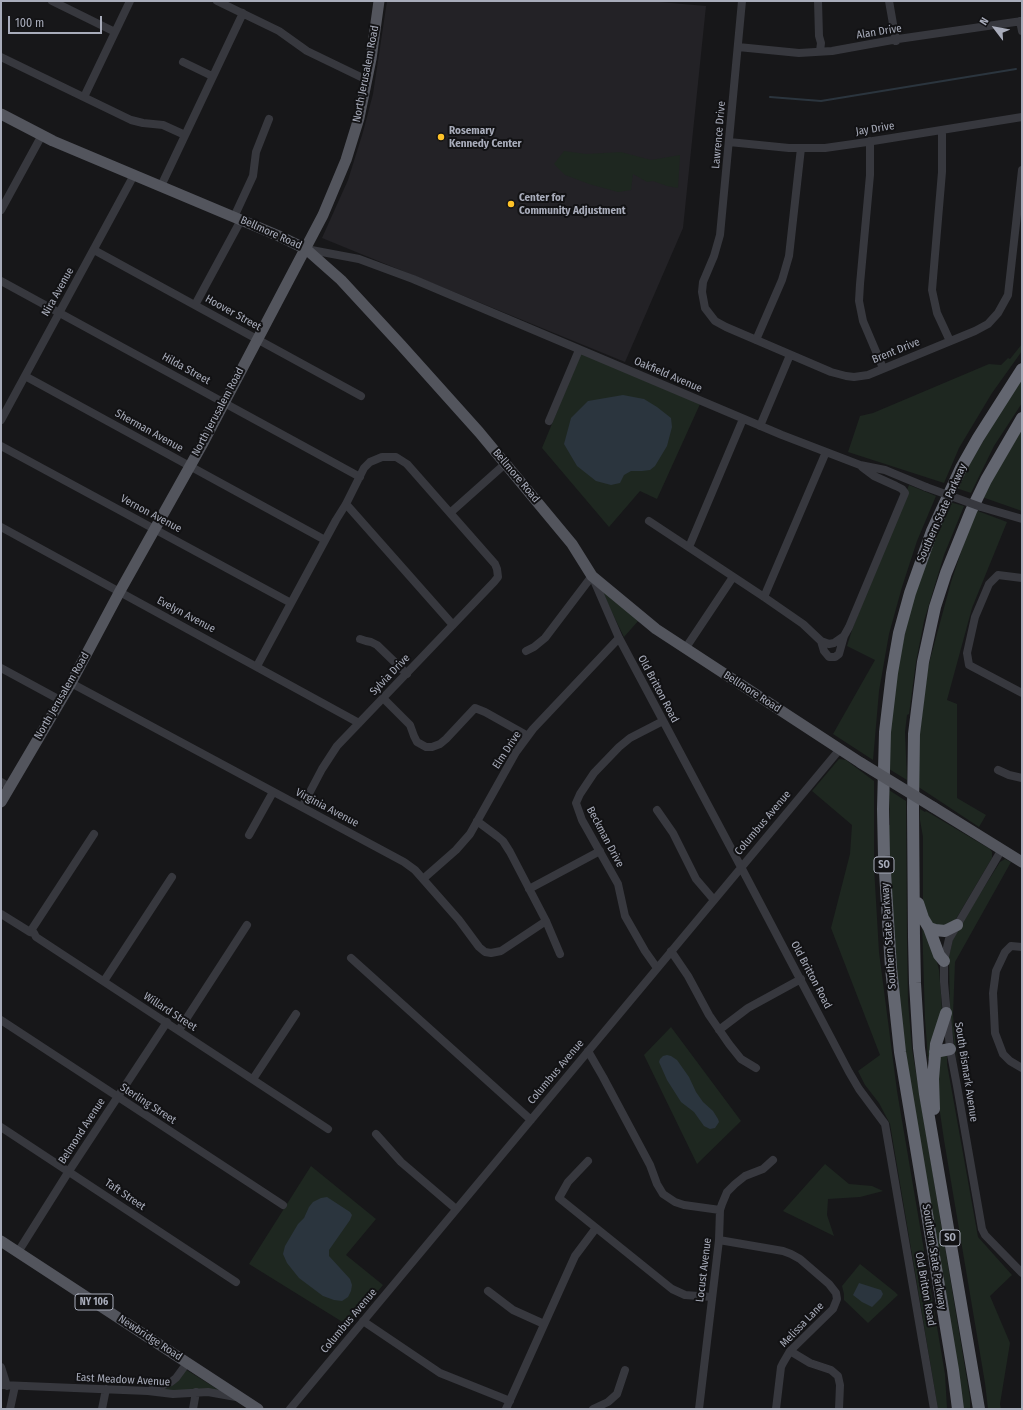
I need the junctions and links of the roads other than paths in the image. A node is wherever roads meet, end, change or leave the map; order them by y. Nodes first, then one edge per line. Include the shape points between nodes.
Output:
1 (52, 1) edge
2 (130, 1) edge
3 (217, 1) edge
4 (379, 1) edge
5 (742, 1) edge
6 (818, 1) edge
7 (889, 1) edge
8 (243, 13) junction
9 (1021, 21) edge
10 (1022, 31) edge
11 (115, 32) junction
12 (896, 40) junction
13 (738, 47) junction
14 (820, 51) junction
15 (1, 57) edge
16 (183, 62) dead end
17 (212, 76) junction
18 (367, 80) junction
19 (84, 97) junction
20 (1, 114) edge
21 (1022, 117) edge
22 (269, 119) dead end
23 (942, 130) junction
24 (185, 135) junction
25 (42, 136) junction
26 (870, 141) junction
27 (729, 142) junction
28 (801, 148) junction
29 (1022, 170) edge
30 (134, 175) junction
31 (160, 186) junction
32 (1, 210) edge
33 (238, 218) junction
34 (306, 249) junction
35 (94, 250) junction
36 (709, 270) joint
37 (1, 281) edge
38 (195, 305) junction
39 (59, 313) junction
40 (257, 339) junction
41 (756, 340) junction
42 (950, 341) junction
43 (579, 350) junction
44 (790, 354) junction
45 (883, 368) junction
46 (1022, 369) edge
47 (25, 376) junction
48 (361, 396) dead end
49 (223, 402) junction
50 (1022, 418) edge
51 (743, 419) junction
52 (1, 420) edge
53 (549, 421) dead end
54 (760, 426) junction
55 (1, 446) edge
56 (826, 452) junction
57 (505, 464) junction
58 (860, 465) junction
59 (190, 466) junction
60 (360, 477) junction
61 (346, 504) junction
62 (450, 513) junction
63 (1022, 519) edge
64 (649, 521) dead end
65 (1, 527) edge
66 (155, 529) junction
67 (325, 540) junction
68 (689, 547) junction
69 (592, 576) junction
70 (733, 577) junction
71 (1022, 578) edge
72 (120, 592) junction
73 (764, 597) junction
74 (291, 603) junction
75 (453, 625) junction
76 (844, 636) junction
77 (619, 638) junction
78 (360, 639) dead end
79 (820, 641) junction
80 (685, 648) junction
81 (526, 651) dead end
82 (257, 666) junction
83 (1, 668) edge
84 (407, 674) junction
85 (71, 683) junction
86 (1022, 693) edge
87 (383, 698) junction
88 (60, 700) junction
89 (663, 721) junction
90 (359, 723) junction
91 (528, 736) junction
92 (840, 749) junction
93 (998, 770) dead end
94 (1022, 778) edge
95 (5, 784) edge
96 (273, 792) junction
97 (1, 802) edge
98 (302, 807) junction
99 (657, 810) dead end
100 (477, 821) junction
101 (94, 834) dead end
102 (249, 836) dead end
103 (1002, 849) junction
104 (600, 851) junction
105 (1022, 862) edge
106 (741, 867) junction
107 (172, 877) dead end
108 (423, 879) junction
109 (914, 881) junction
110 (529, 889) junction
111 (714, 900) junction
112 (1, 914) edge
113 (546, 921) junction
114 (247, 925) dead end
115 (956, 926) junction
116 (929, 928) junction
117 (30, 932) junction
118 (1022, 947) edge
119 (671, 951) junction
120 (560, 954) dead end
121 (351, 958) dead end
122 (944, 961) junction
123 (657, 968) junction
124 (800, 979) junction
125 (104, 981) junction
126 (946, 1013) junction
127 (296, 1014) dead end
128 (1, 1020) edge
129 (167, 1022) junction
130 (179, 1030) junction
131 (719, 1030) junction
132 (950, 1049) junction
133 (588, 1051) junction
134 (935, 1052) junction
135 (756, 1068) dead end
136 (1022, 1068) edge
137 (253, 1079) junction
138 (118, 1097) junction
139 (531, 1120) junction
140 (1, 1127) edge
141 (328, 1129) dead end
142 (376, 1134) dead end
143 (934, 1145) junction
144 (773, 1160) dead end
145 (588, 1161) dead end
146 (69, 1171) junction
147 (283, 1205) dead end
148 (456, 1209) junction
149 (720, 1210) junction
150 (596, 1228) junction
151 (719, 1240) junction
152 (1, 1241) edge
153 (18, 1252) junction
154 (1022, 1273) edge
155 (236, 1282) dead end
156 (488, 1291) dead end
157 (712, 1297) junction
158 (363, 1321) junction
159 (544, 1324) junction
160 (790, 1351) junction
161 (187, 1363) junction
162 (1, 1367) edge
163 (625, 1370) dead end
164 (7, 1386) edge
165 (106, 1389) junction
166 (148, 1391) junction
167 (196, 1392) junction
168 (242, 1399) junction
169 (510, 1401) junction
170 (10, 1409) edge
171 (102, 1409) edge
172 (193, 1409) edge
173 (258, 1409) edge
174 (290, 1409) edge
175 (506, 1409) edge
176 (593, 1409) edge
177 (700, 1409) edge
178 (776, 1409) edge
179 (839, 1409) edge
180 (934, 1409) edge
181 (958, 1409) edge
182 (979, 1409) edge

1 - 11 street
2 - 11 street
3 - 8 street
4 - 18 main road, North Jerusalem Road
5 - 13 street, Lawrence Drive
6 - 14 street
7 - 12 street
8 - 17 street
8 - 18 street via 278,31 307,51
9 - 10 street
9 - 12 street, Alan Drive
11 - 19 street
12 - 14 street, Alan Drive
13 - 14 street, Alan Drive via 799,53
13 - 27 street, Lawrence Drive
15 - 19 street
16 - 17 street
17 - 24 street
18 - 34 main road, North Jerusalem Road via 346,160
19 - 24 street via 131,120 163,125
20 - 25 main road, Bellmore Road
21 - 23 street, Jay Drive
22 - 33 street via 256,152 253,176
23 - 26 street, Jay Drive
23 - 42 street via 942,172 932,290 937,312
24 - 31 street
25 - 30 main road, Bellmore Road
25 - 32 street
26 - 28 street, Jay Drive via 824,148
26 - 45 street via 870,176 859,301 863,321
27 - 28 street, Jay Drive
27 - 36 street, Lawrence Drive via 720,235
28 - 41 street via 789,256 782,280
29 - 42 street, Brent Drive via 1010,285 1006,301 988,324
30 - 31 main road, Bellmore Road
30 - 35 street, Nira Avenue
31 - 33 main road, Bellmore Road
33 - 34 main road, Bellmore Road
33 - 38 street
34 - 40 main road, North Jerusalem Road
34 - 43 street, Oakfield Avenue via 359,259 406,276
34 - 57 main road, Bellmore Road via 340,280 391,334
35 - 38 street, Hoover Street
35 - 39 street, Nira Avenue
36 - 41 street, Brent Drive via 702,292 702,300 708,313 715,321
37 - 39 street, Hilda Street
38 - 40 street, Hoover Street
39 - 47 street, Nira Avenue
39 - 49 street, Hilda Street
40 - 48 street, Hoover Street
40 - 49 main road, North Jerusalem Road
41 - 44 street, Brent Drive
42 - 45 street, Brent Drive
43 - 51 street, Oakfield Avenue
43 - 53 street
44 - 45 street, Brent Drive via 846,376 868,375
44 - 54 street
46 - 181 highway, Southern State Parkway / SO via 961,468 929,538 899,633 885,732 884,856 891,968 900,1052
47 - 52 street, Nira Avenue
47 - 59 street, Sherman Avenue
49 - 59 main road, North Jerusalem Road
49 - 60 street, Hilda Street
50 - 109 highway, Southern State Parkway / SO via 971,511 946,573 928,634 914,734
51 - 54 street, Oakfield Avenue
51 - 68 street
54 - 56 street, Oakfield Avenue
55 - 66 street, Vernon Avenue
56 - 58 street, Oakfield Avenue
56 - 73 street
57 - 62 street
57 - 69 main road, Bellmore Road via 572,544
58 - 63 street, Oakfield Avenue, bridge via 885,470 981,507
58 - 76 street via 874,476 902,489 905,494
59 - 66 main road, North Jerusalem Road
59 - 67 street, Sherman Avenue
60 - 61 street
60 - 62 street via 370,462 382,457 396,458 403,461
61 - 67 street
61 - 75 street
62 - 75 street, Sylvia Drive via 495,564 498,573 494,582
64 - 68 street
65 - 72 street, Evelyn Avenue
66 - 72 main road, North Jerusalem Road
66 - 74 street, Vernon Avenue
67 - 74 street
68 - 70 street
69 - 77 street, Old Britton Road
69 - 80 main road, Bellmore Road via 644,620
69 - 81 street via 545,638 534,648
70 - 73 street
70 - 80 street
71 - 86 street via 998,575 989,584 975,617 967,653 969,665
72 - 82 street, Evelyn Avenue
72 - 85 main road, North Jerusalem Road
73 - 79 street via 803,624
74 - 82 street
75 - 84 street, Sylvia Drive
76 - 79 street via 834,643
76 - 79 street via 840,651 835,657 829,657
77 - 89 street, Old Britton Road
77 - 91 street, Elm Drive
78 - 84 street via 377,645
80 - 92 main road, Bellmore Road
82 - 90 street, Evelyn Avenue
83 - 88 street
84 - 87 street, Sylvia Drive
85 - 88 main road, North Jerusalem Road
85 - 96 street, Virginia Avenue
87 - 90 street, Sylvia Drive
87 - 91 street via 410,725 417,742 426,747 440,744 475,708
88 - 95 main road, North Jerusalem Road
89 - 104 street, Beckman Drive via 630,738 619,747 594,773 580,794 576,803 578,811
89 - 106 street, Old Britton Road
90 - 98 street, Sylvia Drive via 330,756
91 - 100 street, Elm Drive via 516,752
92 - 103 main road, Bellmore Road, bridge
92 - 106 street, Columbus Avenue
93 - 94 street
95 - 97 main road, North Jerusalem Road
96 - 98 street, Virginia Avenue
96 - 102 street
98 - 108 street, Virginia Avenue via 404,862
99 - 111 street via 673,833 701,885
100 - 108 street, Elm Drive via 456,850
100 - 110 street via 503,842
101 - 117 street
103 - 105 main road, Bellmore Road
103 - 115 street, South Bismark Avenue
104 - 110 street
104 - 123 street, Beckman Drive via 618,884 625,916
106 - 111 street, Columbus Avenue
106 - 124 street, Old Britton Road
107 - 125 street
108 - 113 street, Virginia Avenue via 459,920 478,947 485,952 501,951
109 - 116 highway via 920,912
109 - 143 highway, Southern State Parkway / SO via 915,983 919,1048
110 - 113 street
111 - 119 street, Columbus Avenue
112 - 117 street, Willard Street
113 - 120 street
114 - 130 street
115 - 116 highway via 945,931
115 - 122 street, South Bismark Avenue via 949,940
116 - 122 highway via 939,955
117 - 125 street, Willard Street
118 - 136 street via 1011,946 1001,957 993,993 996,1033 1003,1054
119 - 123 street, Columbus Avenue
119 - 131 street
121 - 139 street
122 - 126 street, South Bismark Avenue
123 - 133 street, Columbus Avenue
124 - 131 street via 748,1008
124 - 180 street, Old Britton Road via 852,1076 885,1124
125 - 129 street, Willard Street
126 - 132 street, South Bismark Avenue
126 - 134 highway
127 - 137 street
128 - 138 street, Sterling Street
129 - 130 street, Willard Street
129 - 138 street, Belmond Avenue
130 - 137 street, Willard Street
131 - 135 street via 741,1060
132 - 134 highway
132 - 154 street, South Bismark Avenue via 982,1229
133 - 139 street, Columbus Avenue
133 - 149 street via 663,1194 684,1205
134 - 143 highway
137 - 141 street, Willard Street
138 - 146 street, Belmond Avenue
138 - 147 street, Sterling Street
139 - 148 street, Columbus Avenue
140 - 146 street, Taft Street
142 - 148 street via 401,1162
143 - 182 highway, Southern State Parkway / SO
144 - 149 street, Locust Avenue via 735,1184 724,1197
145 - 150 street via 568,1182 559,1198
146 - 153 street, Belmond Avenue
146 - 155 street, Taft Street
148 - 158 street, Columbus Avenue
149 - 151 street, Locust Avenue
150 - 157 street via 677,1292
150 - 159 street via 575,1256
151 - 157 street, Locust Avenue
151 - 160 street, Melissa Lane via 791,1254 834,1290 837,1299 833,1309
152 - 153 main road, Newbridge Road / NY 106
153 - 161 main road, Newbridge Road / NY 106
156 - 159 street via 513,1310
157 - 177 street, Locust Avenue
158 - 169 street via 440,1373
158 - 174 street, Columbus Avenue
159 - 169 street
160 - 178 street, Melissa Lane via 781,1367
160 - 179 street via 838,1376
161 - 166 street via 172,1382
161 - 168 main road, Newbridge Road / NY 106
162 - 164 street
163 - 176 street via 617,1394 608,1402
164 - 165 street, East Meadow Avenue
164 - 170 street
165 - 166 street, East Meadow Avenue
165 - 171 street
166 - 167 street, East Meadow Avenue via 173,1394
167 - 168 street, East Meadow Avenue via 217,1392
167 - 172 street
168 - 173 main road, Newbridge Road / NY 106
169 - 175 street

